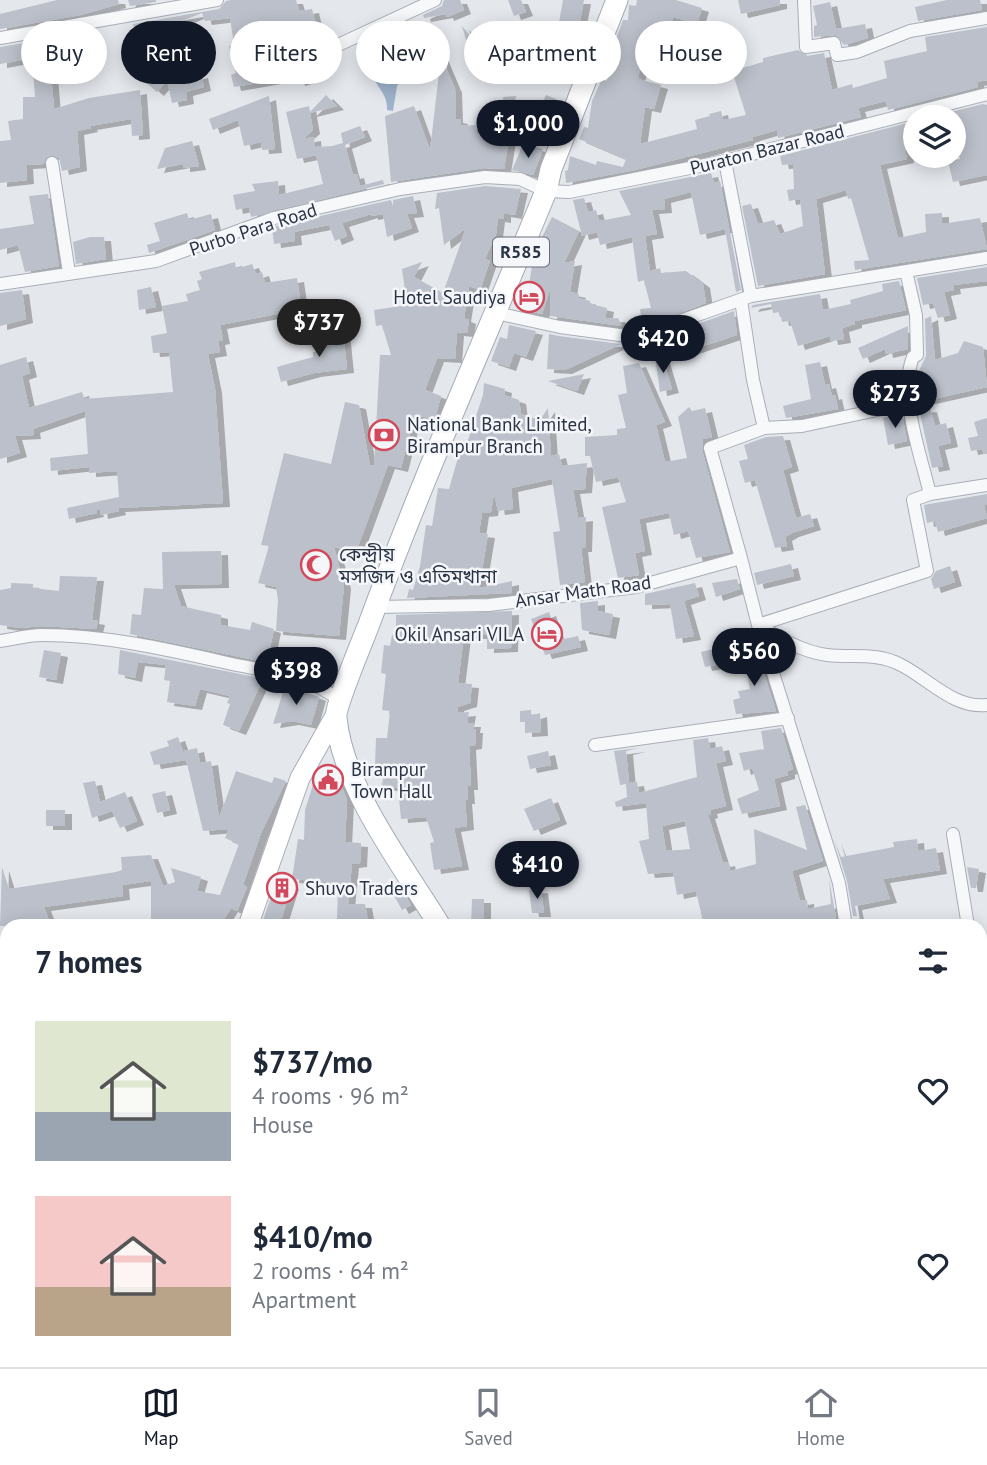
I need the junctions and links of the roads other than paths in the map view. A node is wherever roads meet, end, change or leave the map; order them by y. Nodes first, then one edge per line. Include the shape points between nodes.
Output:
1 (217, 0) edge
2 (435, 0) edge
3 (617, 0) edge
4 (804, 0) edge
5 (987, 18) edge
6 (0, 38) edge
7 (342, 43) edge
8 (987, 94) edge
9 (725, 161) junction
10 (52, 163) dead end
11 (546, 191) junction
12 (987, 258) edge
13 (906, 271) junction
14 (69, 273) junction
15 (0, 284) edge
16 (746, 298) junction
17 (496, 313) junction
18 (910, 403) junction
19 (764, 428) junction
20 (987, 485) edge
21 (930, 494) junction
22 (741, 558) junction
23 (375, 607) junction
24 (758, 625) junction
25 (0, 640) edge
26 (987, 705) edge
27 (339, 709) junction
28 (788, 718) junction
29 (595, 745) dead end
30 (953, 834) dead end
31 (250, 919) edge
32 (435, 919) edge
33 (845, 919) edge
34 (967, 919) edge

1 - 6 street
2 - 7 street
3 - 11 main road, R585
4 - 5 street via 806,47 834,43 837,55 910,31
8 - 9 street, Puraton Bazar Road
9 - 11 street, Puraton Bazar Road via 569,192
9 - 16 street
10 - 14 street
11 - 14 street, Purbo Para Road via 520,180 485,177 400,189 274,219 156,261
11 - 17 main road, R585
12 - 13 street
13 - 16 street
13 - 18 street via 916,315 918,355 908,368
14 - 15 street, Purbo Para Road
16 - 17 street via 642,338
16 - 19 street via 753,380
17 - 23 main road, R585
18 - 19 street via 802,426
18 - 21 street
19 - 22 street via 710,448
20 - 21 street
21 - 24 street via 913,500 926,572
22 - 23 street, Ansar Math Road via 636,587 489,605
22 - 24 street
23 - 27 main road, R585
24 - 26 street via 785,641 827,655 860,654 900,664 972,707
24 - 28 street
25 - 27 street via 41,635 170,649 281,673 326,689
27 - 31 main road via 300,778
27 - 32 main road via 349,766 366,805
28 - 29 street
28 - 33 street via 839,883
30 - 34 street

